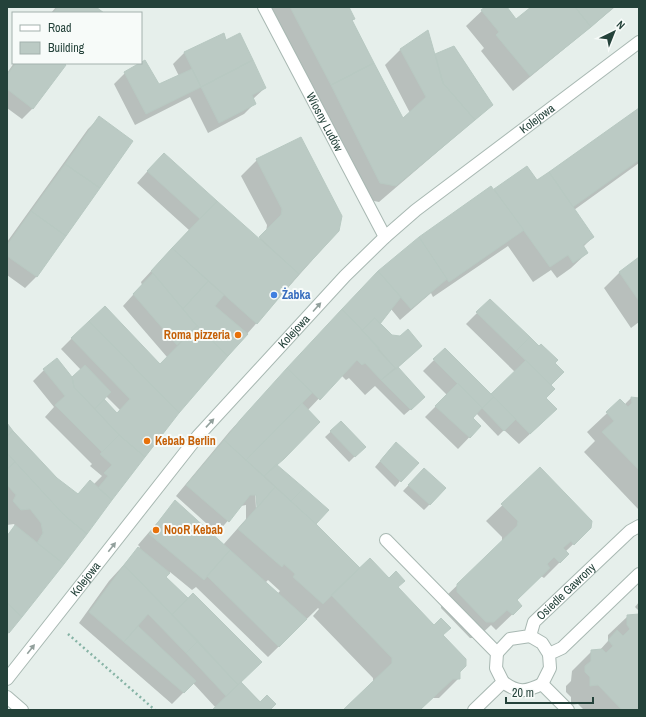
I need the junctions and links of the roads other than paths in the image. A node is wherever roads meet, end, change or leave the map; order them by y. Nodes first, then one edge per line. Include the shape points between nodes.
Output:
1 (264, 7) edge
2 (639, 42) edge
3 (385, 237) junction
4 (639, 526) edge
5 (386, 540) dead end
6 (639, 574) edge
7 (530, 636) junction
8 (497, 653) junction
9 (549, 654) junction
10 (7, 679) edge
11 (503, 682) junction
12 (542, 684) junction
13 (7, 698) edge
14 (22, 710) edge
15 (474, 710) edge
16 (568, 710) edge

1 - 3 street, Wiosny Ludów
2 - 3 street, Kolejowa via 416,210
10 -> 3 street, Kolejowa via 198,436 345,276
4 - 7 street, Osiedle Gawrony via 630,531 534,622
5 - 8 street
6 - 9 street via 562,648
7 - 8 street via 510,639
7 - 9 street via 542,643
8 - 11 street via 496,668
9 - 12 street via 550,668
11 - 12 street via 513,689 528,690
11 - 15 street
12 - 16 street
13 - 14 street

